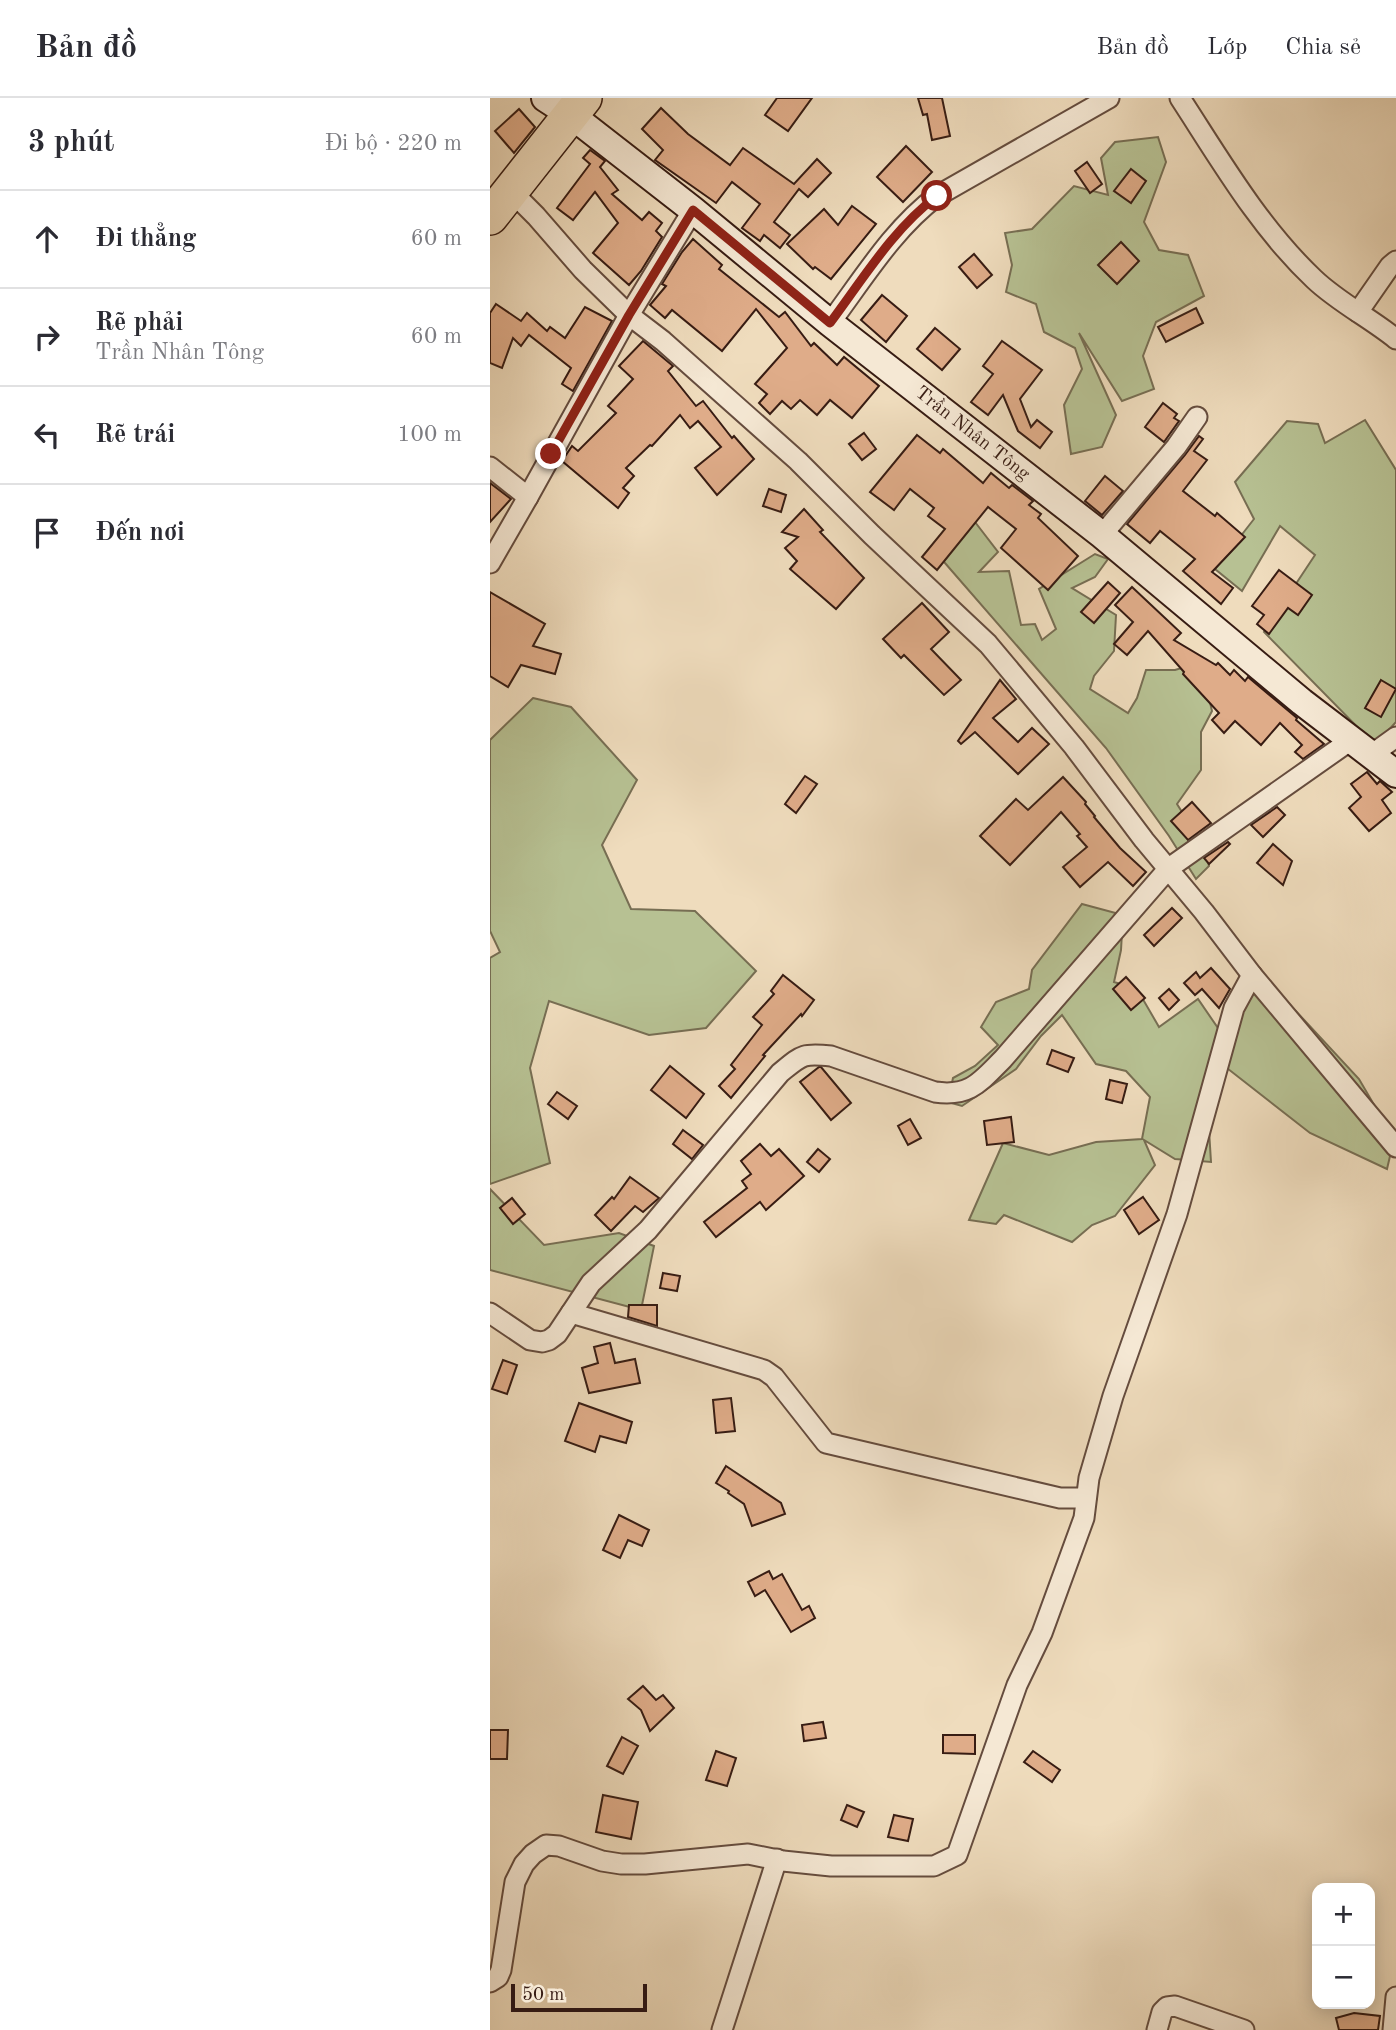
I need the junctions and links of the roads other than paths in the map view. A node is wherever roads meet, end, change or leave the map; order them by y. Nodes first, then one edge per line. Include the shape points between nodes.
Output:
1 (1109, 98) edge
2 (1180, 98) edge
3 (567, 104) edge
4 (500, 204) edge
5 (693, 210) junction
6 (1396, 261) edge
7 (1359, 312) junction
8 (629, 315) junction
9 (830, 323) junction
10 (1396, 339) edge
11 (1197, 417) dead end
12 (490, 467) edge
13 (528, 497) junction
14 (1102, 535) junction
15 (490, 563) edge
16 (1396, 737) edge
17 (1361, 748) junction
18 (1396, 774) edge
19 (1169, 868) junction
20 (1252, 975) junction
21 (1396, 1147) edge
22 (490, 1313) edge
23 (571, 1313) junction
24 (1086, 1498) junction
25 (777, 1860) junction
26 (490, 1982) edge
27 (1396, 1997) edge
28 (722, 2030) edge
29 (1157, 2030) edge
30 (1244, 2030) edge
31 (1392, 2030) edge

1 - 9 street via 921,208
2 - 7 street via 1278,241 1317,282
3 - 4 highway
3 - 5 street, Trần Nhân Tông
4 - 8 street via 536,216
5 - 8 street
5 - 9 street, Trần Nhân Tông
6 - 7 street
7 - 10 street
8 - 13 street
8 - 19 street via 798,461 988,644
9 - 14 street, Trần Nhân Tông
11 - 14 street
12 - 13 street
13 - 15 street
14 - 17 street, Trần Nhân Tông
16 - 17 street
17 - 18 street, Trần Nhân Tông
17 - 19 street
19 - 20 street
19 - 23 street via 973,1088 951,1094 935,1092 831,1056 800,1056 780,1073 648,1230 591,1283
20 - 21 street
20 - 24 street via 1234,1008 1177,1214 1112,1396
22 - 23 street via 530,1340 542,1342 557,1334
23 - 24 street via 764,1370 826,1443 1060,1498
24 - 25 street via 1072,1556 1017,1685 957,1855 934,1866 831,1866
25 - 26 street via 748,1854 621,1864 546,1845 524,1864 515,1882 501,1970
25 - 28 street
27 - 31 street
29 - 30 street via 1162,2012 1175,2006

